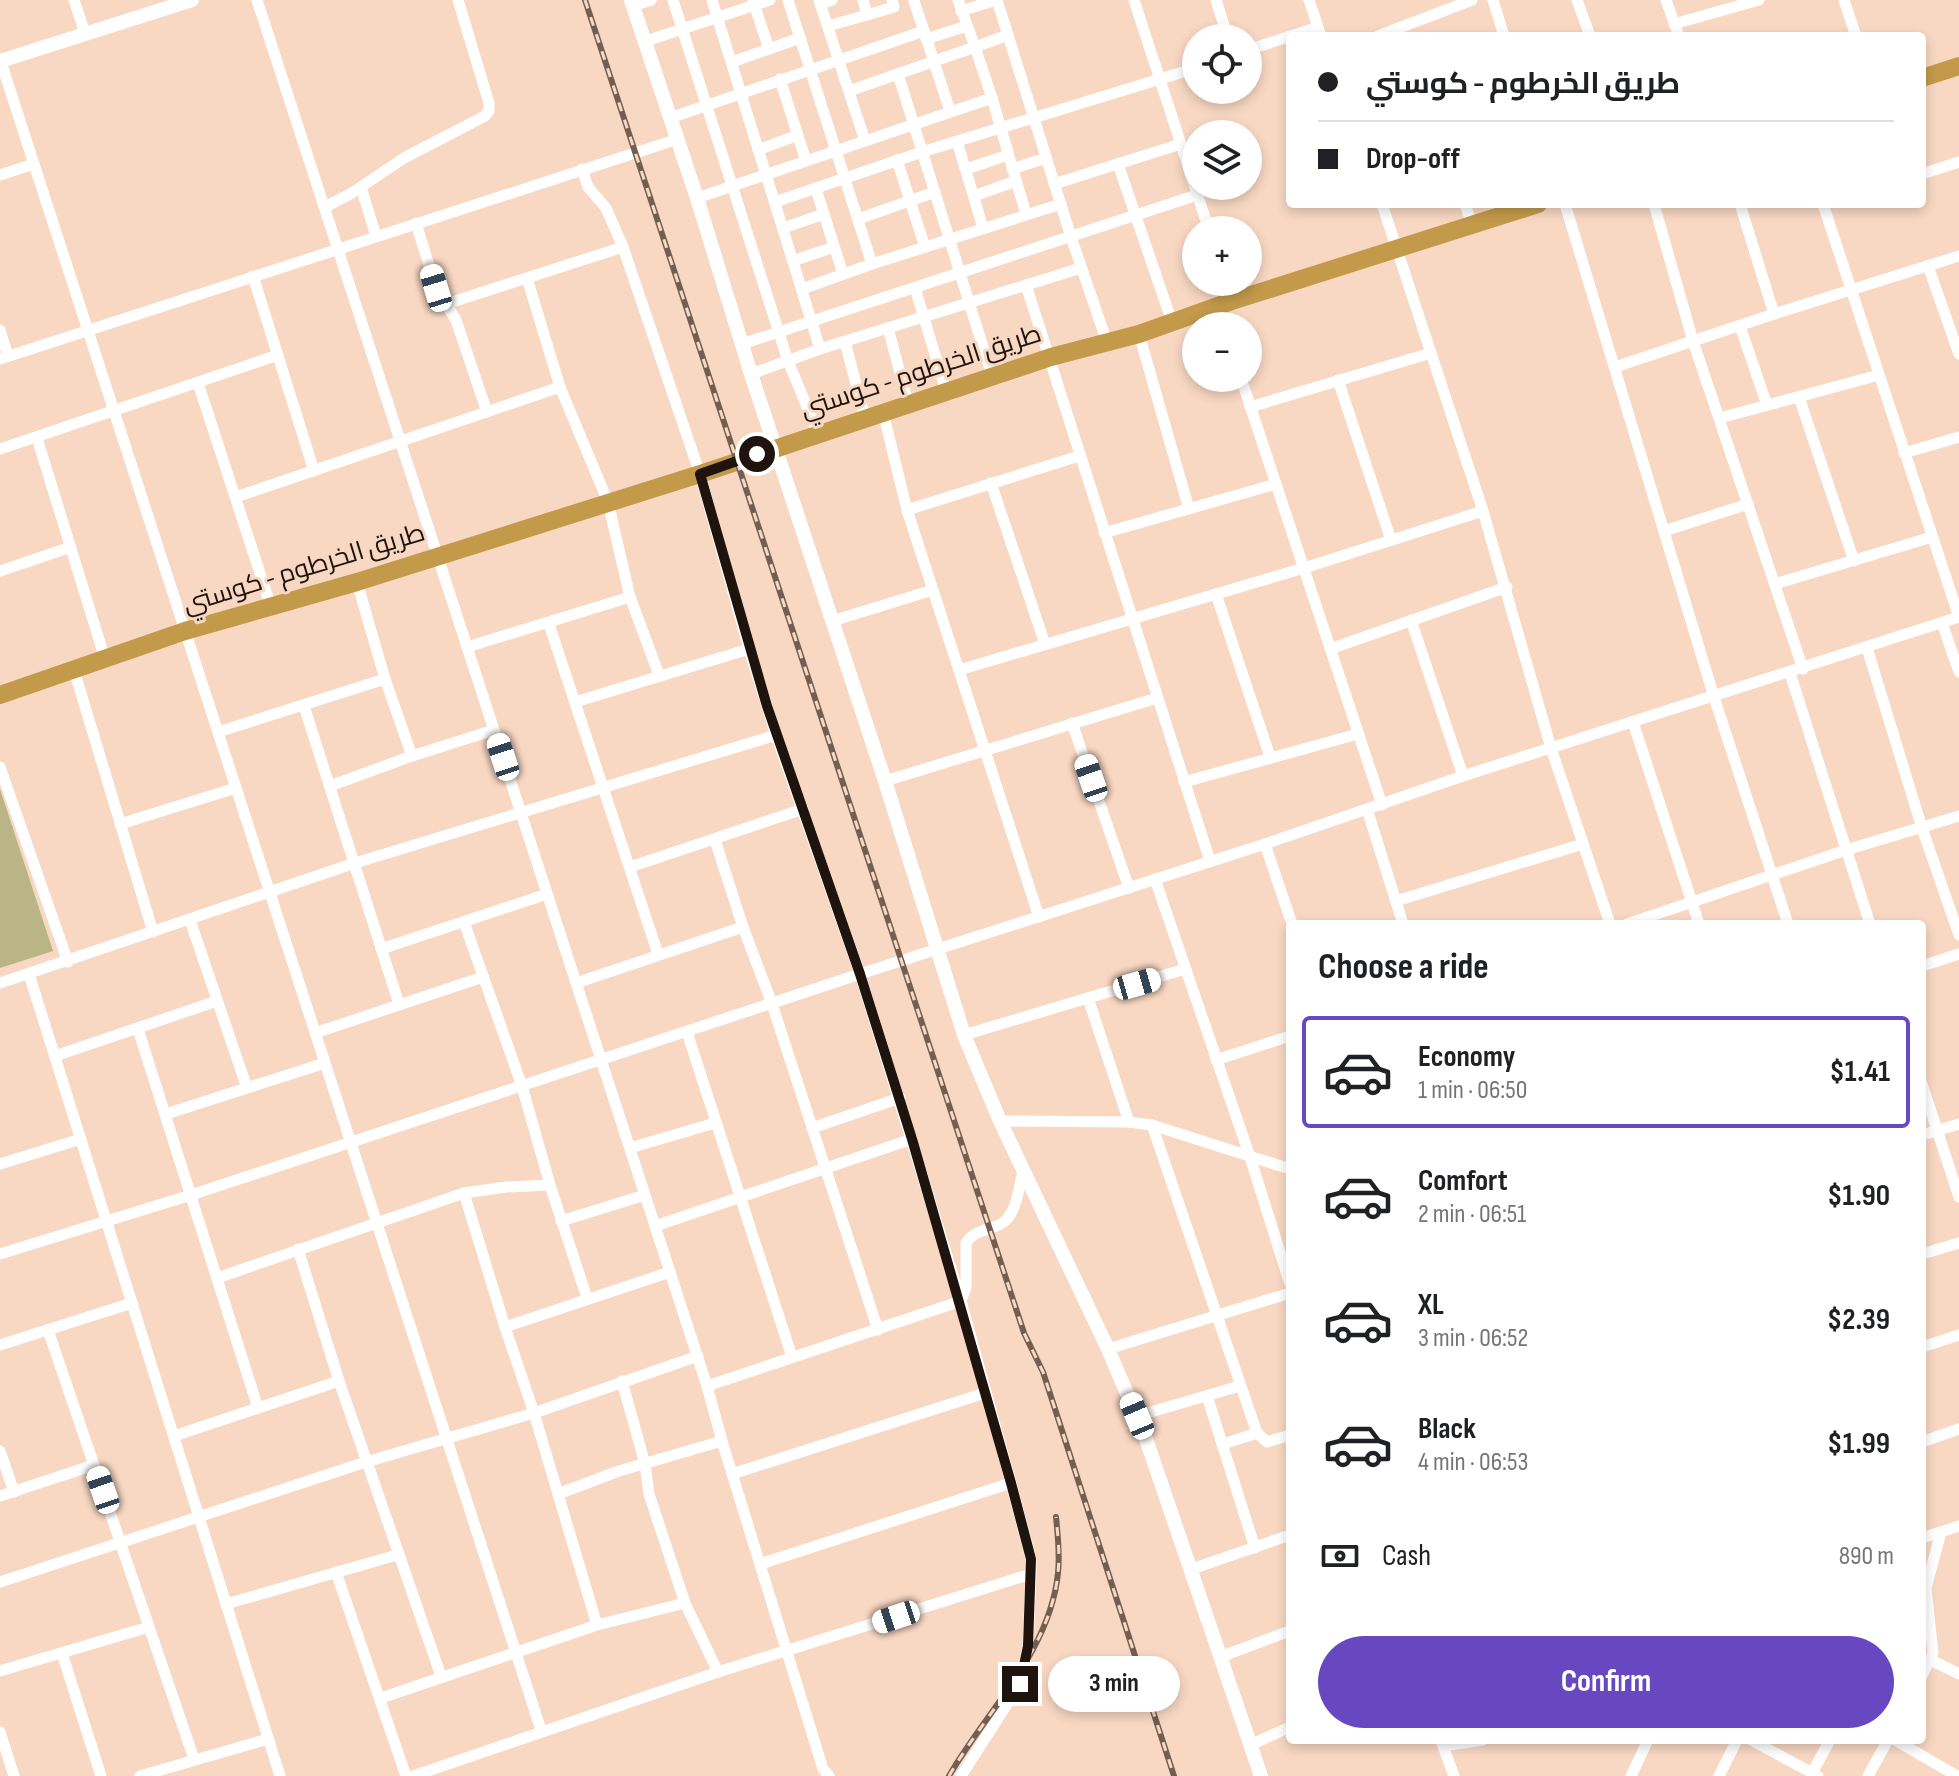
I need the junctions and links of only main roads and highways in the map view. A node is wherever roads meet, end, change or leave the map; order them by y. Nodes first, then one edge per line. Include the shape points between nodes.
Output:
1 (1959, 66) edge
2 (1926, 77) edge
3 (1525, 208) edge
4 (0, 695) edge

1 - 2 highway
3 - 4 highway, طريق الخرطوم - كوستي via 700,474 185,631

